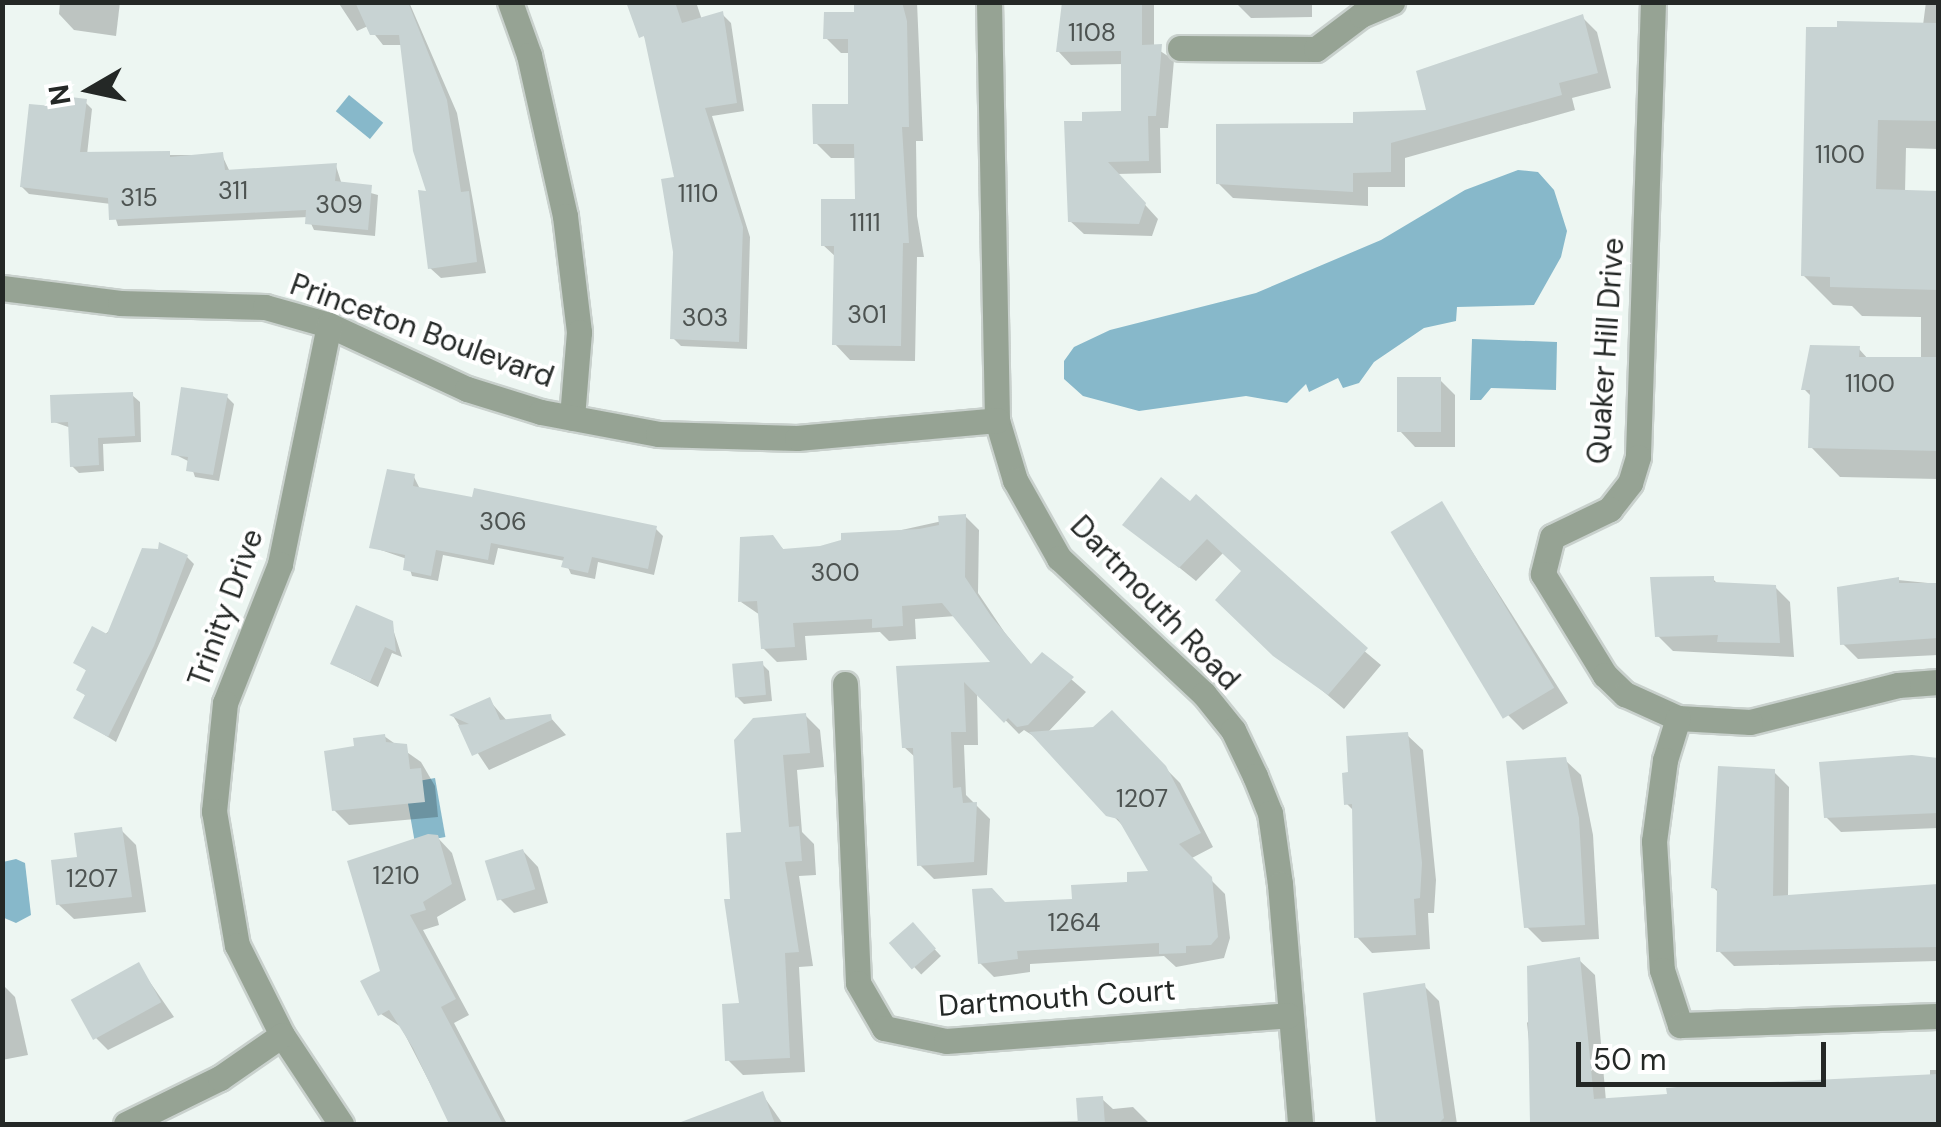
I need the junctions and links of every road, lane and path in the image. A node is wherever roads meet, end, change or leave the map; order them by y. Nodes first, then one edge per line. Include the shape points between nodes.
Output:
1 (510, 2) edge
2 (990, 2) edge
3 (1392, 2) edge
4 (1654, 2) edge
5 (1356, 8) edge
6 (1180, 48) dead end
7 (2, 288) edge
8 (328, 326) junction
9 (572, 418) junction
10 (997, 420) junction
11 (1938, 682) edge
12 (845, 684) dead end
13 (1678, 718) junction
14 (1288, 1015) junction
15 (1938, 1016) edge
16 (282, 1035) junction
17 (126, 1124) edge
18 (341, 1124) edge
19 (1300, 1124) edge

1 - 9 street via 530,55 565,216 579,332
2 - 10 street, Dartmouth Road
3 - 5 street
4 - 13 street, Quaker Hill Drive via 1638,457 1610,509 1552,537 1544,574 1606,675 1625,694
5 - 6 street via 1316,49
7 - 8 street, Princeton Boulevard via 120,303 242,304
8 - 9 street, Princeton Boulevard via 436,378
8 - 16 street, Trinity Drive via 280,564 225,703 215,761 216,844 237,945
9 - 10 street, Princeton Boulevard via 703,438 797,438
10 - 14 street, Dartmouth Road via 1015,480 1059,558 1204,694 1240,745 1270,813
11 - 13 street, Quaker Hill Drive via 1898,685 1750,722
12 - 14 street, Dartmouth Court via 858,983 884,1028 946,1041
13 - 15 street via 1654,842 1662,970 1672,1016 1695,1029
14 - 19 street, Dartmouth Road
16 - 17 street via 220,1078
16 - 18 street, Trinity Drive

